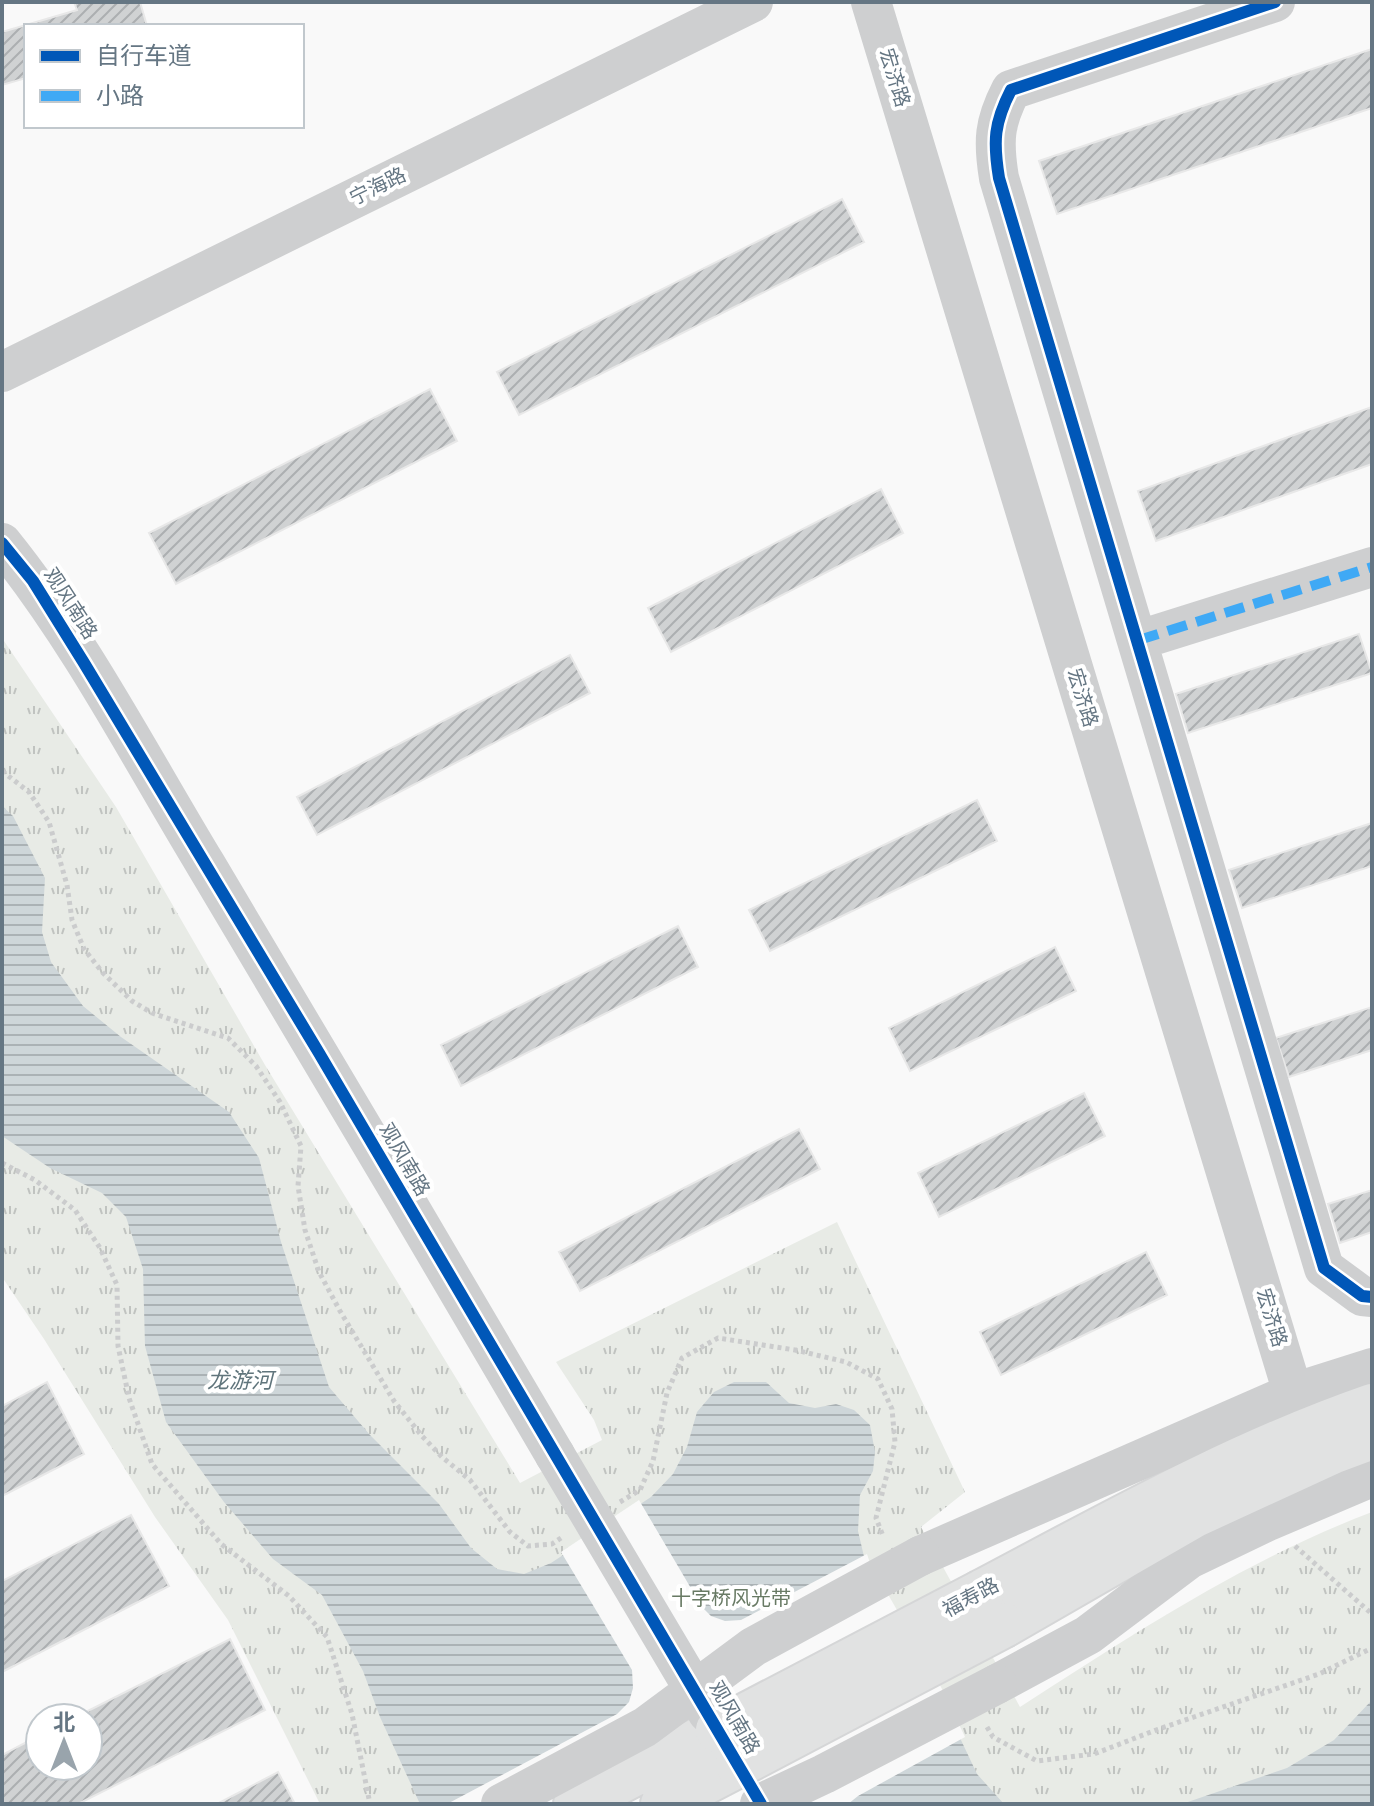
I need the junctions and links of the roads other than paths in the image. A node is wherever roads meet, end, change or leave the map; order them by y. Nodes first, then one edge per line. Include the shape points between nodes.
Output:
1 (753, 2) edge
2 (871, 2) edge
3 (1275, 2) edge
4 (2, 372) edge
5 (2, 543) edge
6 (1372, 567) edge
7 (1139, 640) junction
8 (1372, 1297) edge
9 (1372, 1368) edge
10 (1293, 1393) junction
11 (1372, 1406) edge
12 (1372, 1437) edge
13 (1372, 1477) edge
14 (993, 1609) junction
15 (695, 1690) junction
16 (728, 1747) junction
17 (501, 1804) edge
18 (576, 1804) edge
19 (663, 1804) edge
20 (761, 1804) edge

1 - 4 street, 宁海路
2 - 10 street, 宏济路
3 - 7 street via 1011,90 998,114 994,147 999,178
5 - 15 street, 观风南路, bridge via 33,581 93,676
6 - 7 street
7 - 8 street via 1324,1268 1362,1296
9 - 10 street
10 - 15 street, bridge via 903,1551
11 - 14 main road, 福寿路 via 1174,1490
12 - 14 main road, 福寿路
13 - 20 street, bridge via 1189,1559 1088,1635
14 - 16 main road, 福寿路, bridge
15 - 16 street, 观风南路, bridge
15 - 17 street, bridge via 645,1727
16 - 18 main road, 福寿路
16 - 19 main road, 福寿路
16 - 20 street, 观风南路

